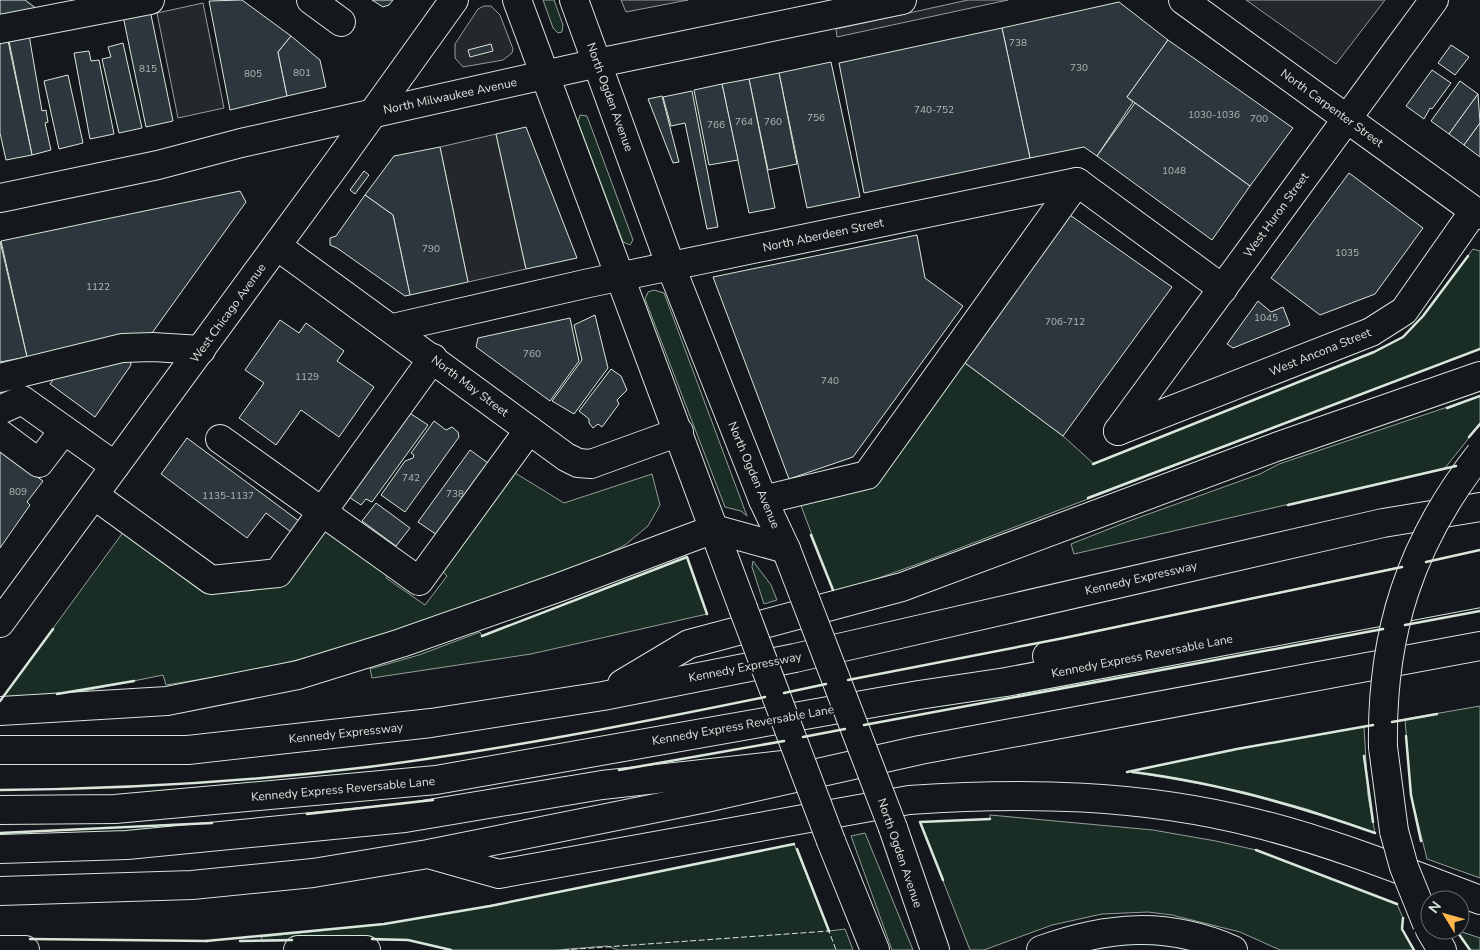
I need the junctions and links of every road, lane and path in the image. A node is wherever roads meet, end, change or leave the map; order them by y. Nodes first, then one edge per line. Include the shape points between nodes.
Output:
1 (37, 0) edge
2 (150, 0) edge
3 (311, 0) edge
4 (454, 0) edge
5 (517, 0) edge
6 (574, 0) edge
7 (1183, 0) edge
8 (1434, 0) edge
9 (893, 1) edge
10 (61, 18) junction
11 (341, 22) dead end
12 (0, 29) edge
13 (598, 63) junction
14 (545, 75) junction
15 (374, 113) junction
16 (1347, 119) junction
17 (1077, 182) junction
18 (0, 198) edge
19 (1477, 213) edge
20 (277, 246) junction
21 (671, 267) junction
22 (619, 277) junction
23 (1222, 289) junction
24 (392, 328) junction
25 (201, 350) junction
26 (433, 358) junction
27 (1480, 376) edge
28 (0, 378) edge
29 (0, 410) edge
30 (64, 430) junction
31 (529, 430) junction
32 (1118, 431) joint
33 (679, 432) junction
34 (0, 434) edge
35 (220, 439) dead end
36 (1480, 454) edge
37 (115, 466) junction
38 (94, 495) junction
39 (763, 500) junction
40 (1480, 507) edge
41 (322, 512) junction
42 (714, 528) junction
43 (786, 549) junction
44 (1480, 564) edge
45 (1480, 593) edge
46 (0, 623) edge
47 (1480, 646) edge
48 (919, 695) junction
49 (603, 696) junction
50 (0, 711) edge
51 (0, 750) edge
52 (920, 750) junction
53 (0, 810) edge
54 (0, 849) edge
55 (428, 854) junction
56 (0, 891) edge
57 (1480, 900) edge
58 (1420, 906) edge
59 (0, 950) edge
60 (25, 950) edge
61 (298, 950) edge
62 (366, 950) edge
63 (875, 950) edge
64 (935, 950) edge
65 (1041, 950) edge
66 (1233, 950) edge

1 - 10 main road
2 - 10 main road
3 - 11 main road
4 - 15 main road, West Chicago Avenue
5 - 14 main road
6 - 13 main road, North Ogden Avenue
7 - 16 main road, North Carpenter Street
8 - 16 main road, West Huron Street
9 - 13 main road, North Milwaukee Avenue
10 - 12 main road
13 - 14 main road, North Milwaukee Avenue
13 - 21 main road, North Ogden Avenue
14 - 15 main road, North Milwaukee Avenue
14 - 22 main road
15 - 18 main road, North Milwaukee Avenue via 158,165
15 - 20 main road, West Chicago Avenue
16 - 19 main road, North Carpenter Street
16 - 23 main road, West Huron Street
17 - 21 main road, North Aberdeen Street
17 - 23 main road
17 - 39 main road via 867,475
19 - 32 main road, West Ancona Street via 1404,311 1390,322 1372,332
20 - 24 main road, North May Street
20 - 25 main road, West Chicago Avenue
21 - 22 main road, North Aberdeen Street
21 - 39 main road, North Ogden Avenue
22 - 24 main road, North Aberdeen Street
22 - 33 main road
23 - 32 main road, West Huron Street
24 - 26 main road, North May Street
25 - 28 main road via 122,348
25 - 37 main road, West Chicago Avenue
26 - 31 main road, North May Street
26 - 41 main road
27 - 49 main road via 1276,447 902,587 689,644
29 - 30 main road via 22,400
30 - 34 main road via 40,463
30 - 37 main road
31 - 33 main road, North May Street via 566,457 578,463 591,464
31 - 41 main road via 419,581
33 - 42 main road
35 - 41 main road
36 - 58 main road, bridge via 1457,483 1427,534 1402,601 1385,674 1383,747 1394,831
37 - 38 main road, West Chicago Avenue
38 - 41 main road via 211,580 278,573
38 - 46 main road, West Chicago Avenue
39 - 43 main road, North Ogden Avenue
40 - 49 main road, Kennedy Expressway via 1382,523 795,658
42 - 43 main road
42 - 50 main road via 551,590 298,676 167,701
42 - 63 main road, bridge
43 - 64 main road, North Ogden Avenue, bridge via 893,828
44 - 48 main road via 998,666
45 - 48 main road, Kennedy Express Reversable Lane via 1006,682
47 - 52 main road
48 - 53 main road, Kennedy Express Reversable Lane via 436,780 115,809
49 - 51 main road, Kennedy Expressway via 431,724 188,750
52 - 54 main road via 602,785 405,818 127,845
52 - 55 main road via 706,798
55 - 56 main road via 313,873 192,885
55 - 57 main road via 499,874 909,800 974,795 1059,795 1158,804 1255,823 1369,858
59 - 60 main road
61 - 62 main road
65 - 66 main road via 1102,932 1150,930 1184,933

